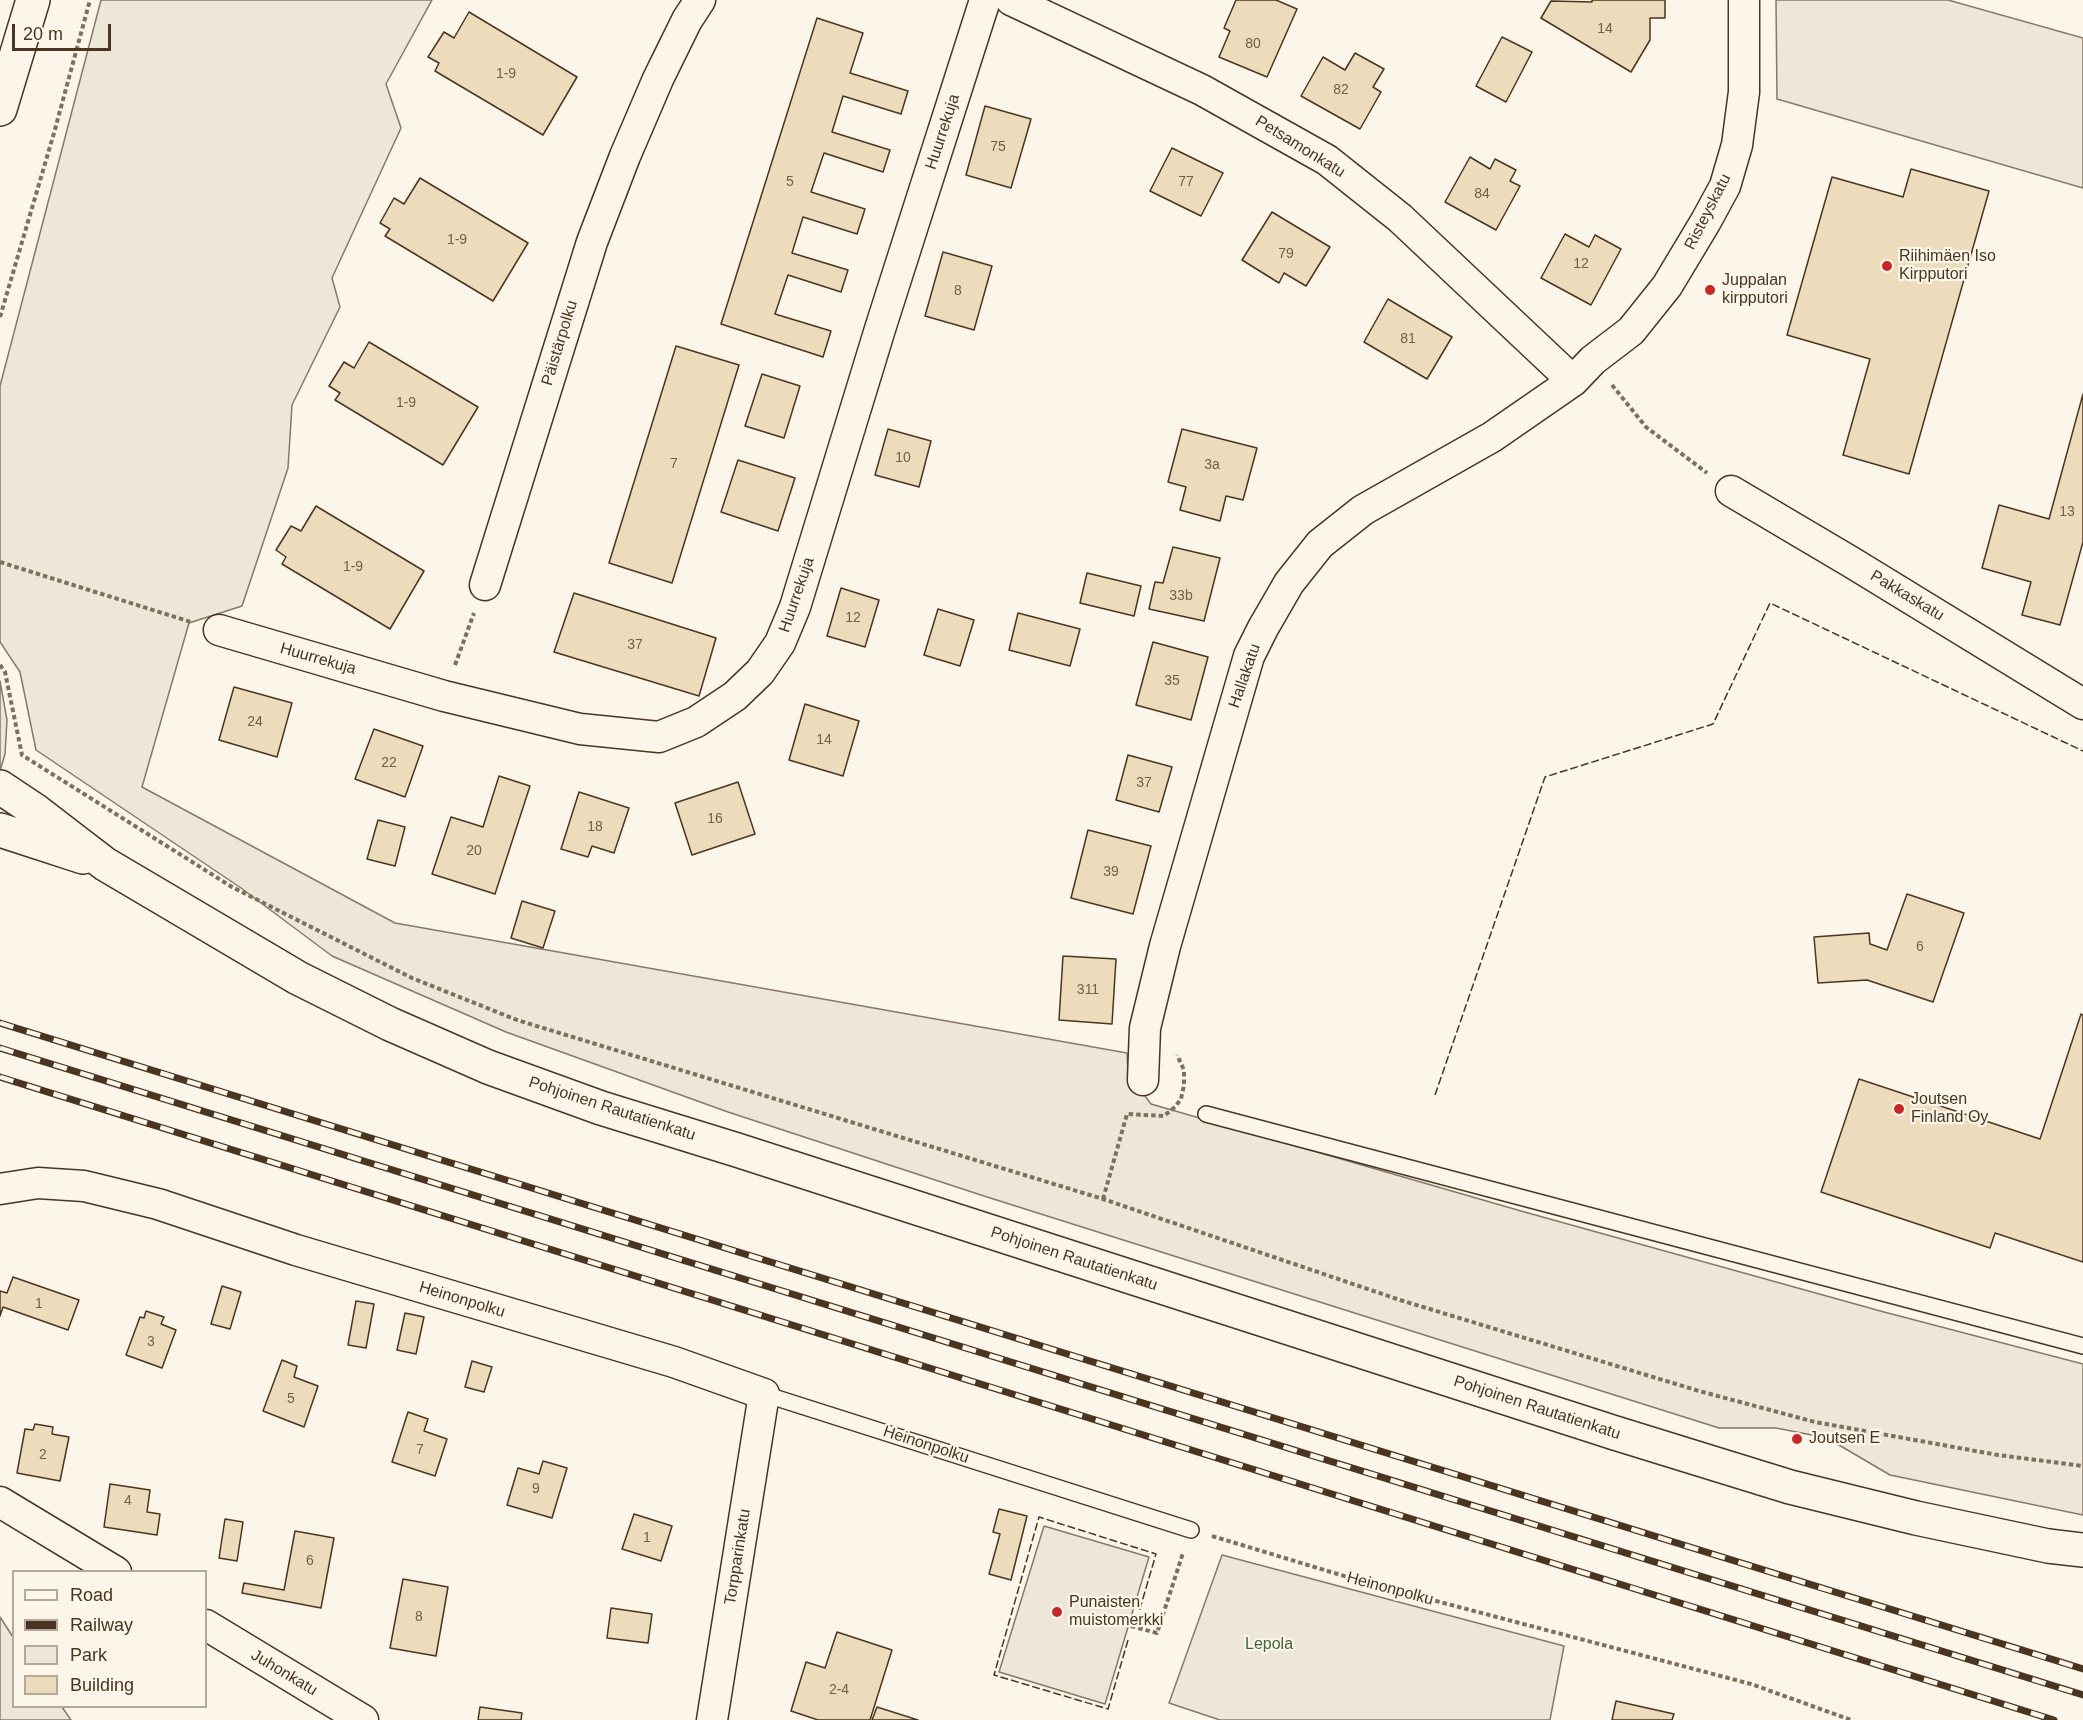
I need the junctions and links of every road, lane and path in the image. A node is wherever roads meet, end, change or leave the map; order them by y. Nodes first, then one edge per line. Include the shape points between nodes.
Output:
1 (33, 0) edge
2 (90, 0) edge
3 (700, 0) edge
4 (986, 0) edge
5 (1011, 0) edge
6 (1744, 0) edge
7 (0, 109) edge
8 (0, 317) edge
9 (1593, 360) junction
10 (1573, 381) junction
11 (1731, 491) joint
12 (0, 562) edge
13 (485, 585) joint
14 (219, 630) joint
15 (0, 664) edge
16 (444, 696) junction
17 (2083, 704) edge
18 (0, 787) edge
19 (0, 830) edge
20 (105, 864) junction
21 (1176, 1053) dead end
22 (1143, 1080) dead end
23 (1206, 1114) dead end
24 (0, 1190) edge
25 (1103, 1199) junction
26 (2083, 1346) edge
27 (764, 1394) junction
28 (2083, 1466) edge
29 (0, 1502) edge
30 (1191, 1530) junction
31 (2083, 1550) edge
32 (113, 1570) edge
33 (207, 1626) edge
34 (1131, 1626) dead end
35 (716, 1719) edge
36 (363, 1720) edge
37 (1851, 1720) edge

1 - 7 street
2 - 8 path
3 - 13 street, Päistärpolku via 658,79 592,242
4 - 16 street, Huurrekuja via 795,606 780,643 760,672 735,696 696,722 659,737 580,729
5 - 10 street, Petsamonkatu via 1202,90 1327,160 1400,218
6 - 9 street, Risteyskatu via 1744,92 1737,145 1725,186 1667,286 1631,331
9 - 10 street, Risteyskatu
9 - 11 path via 1646,428
10 - 22 street, Hallakatu via 1492,437 1364,510 1320,544 1289,583 1249,656 1165,946 1145,1028
11 - 17 street, Pakkaskatu
12 - 14 path
13 - 16 path
14 - 16 street, Huurrekuja
15 - 25 path via 22,755 232,887 412,978 517,1020
18 - 20 street, Pohjoinen Rautatienkatu
19 - 20 street, Pohjoinen Rautatienkatu
20 - 31 street, Pohjoinen Rautatienkatu via 298,978 390,1024 488,1067 601,1108 1790,1487 1927,1520
21 - 25 path via 1184,1070 1180,1099 1164,1116 1127,1114
23 - 26 lane
24 - 27 street, Heinonpolku via 38,1183 84,1186 158,1204 296,1250 674,1362
25 - 28 path via 1400,1300 1783,1414 1975,1451
27 - 30 lane, Heinonpolku
27 - 35 street, Torpparinkatu
29 - 32 street
30 - 34 path via 1157,1633
30 - 37 path, Heinonpolku via 1364,1582 1751,1684
33 - 36 street, Juhonkatu

